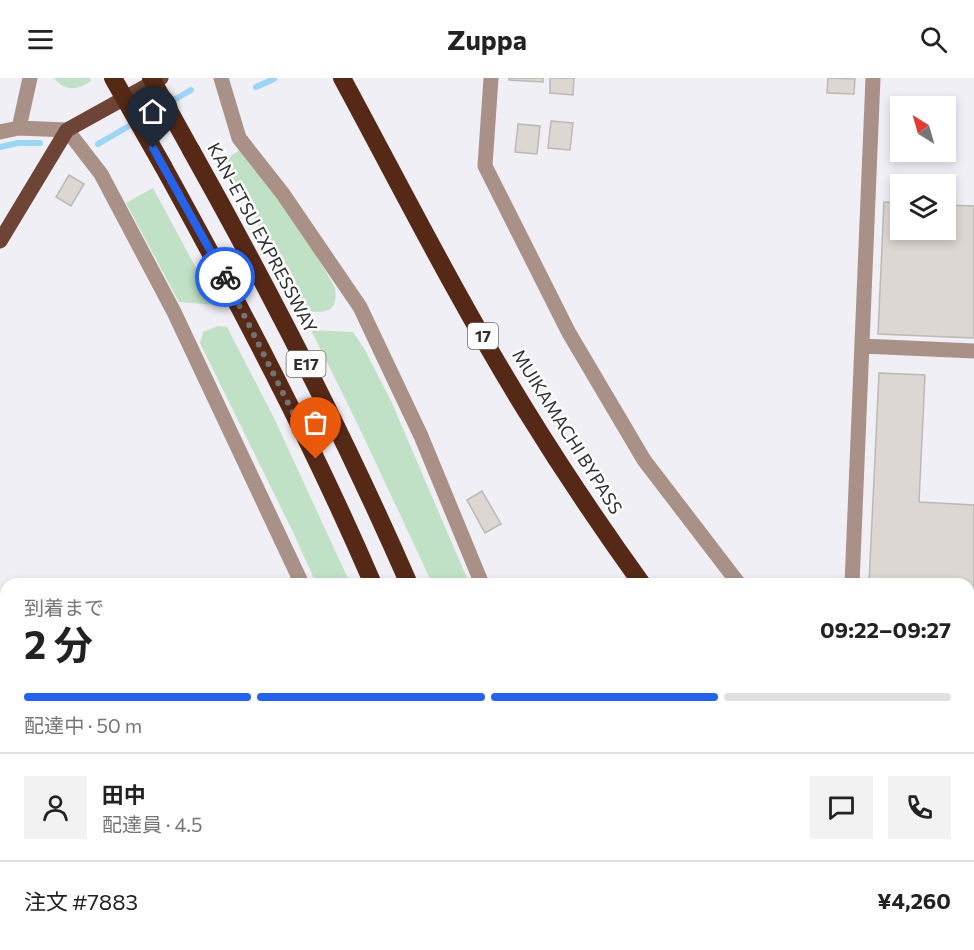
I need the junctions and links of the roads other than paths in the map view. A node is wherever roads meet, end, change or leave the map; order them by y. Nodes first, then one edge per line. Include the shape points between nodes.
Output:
1 (30, 78) edge
2 (113, 78) edge
3 (151, 78) edge
4 (161, 78) edge
5 (221, 78) edge
6 (342, 78) edge
7 (491, 78) edge
8 (873, 78) edge
9 (19, 128) junction
10 (67, 130) junction
11 (0, 132) edge
12 (0, 241) edge
13 (862, 346) junction
14 (974, 351) edge
15 (299, 578) edge
16 (371, 578) edge
17 (406, 578) edge
18 (480, 578) edge
19 (638, 578) edge
20 (734, 578) edge
21 (852, 578) edge

1 - 9 street
2 - 16 highway, E17, bridge via 225,277
3 - 17 highway, KAN-ETSU EXPRESSWAY / E17, bridge via 257,267
4 - 10 main road
5 - 18 street via 239,138 283,194 360,307 421,436
6 - 19 highway, MUIKAMACHI BYPASS / 17 via 524,408
7 - 20 street via 485,166 569,333 644,460
8 - 13 street
9 - 10 street
9 - 11 street
10 - 12 main road
10 - 15 street via 101,174 174,312
13 - 14 street
13 - 21 street

